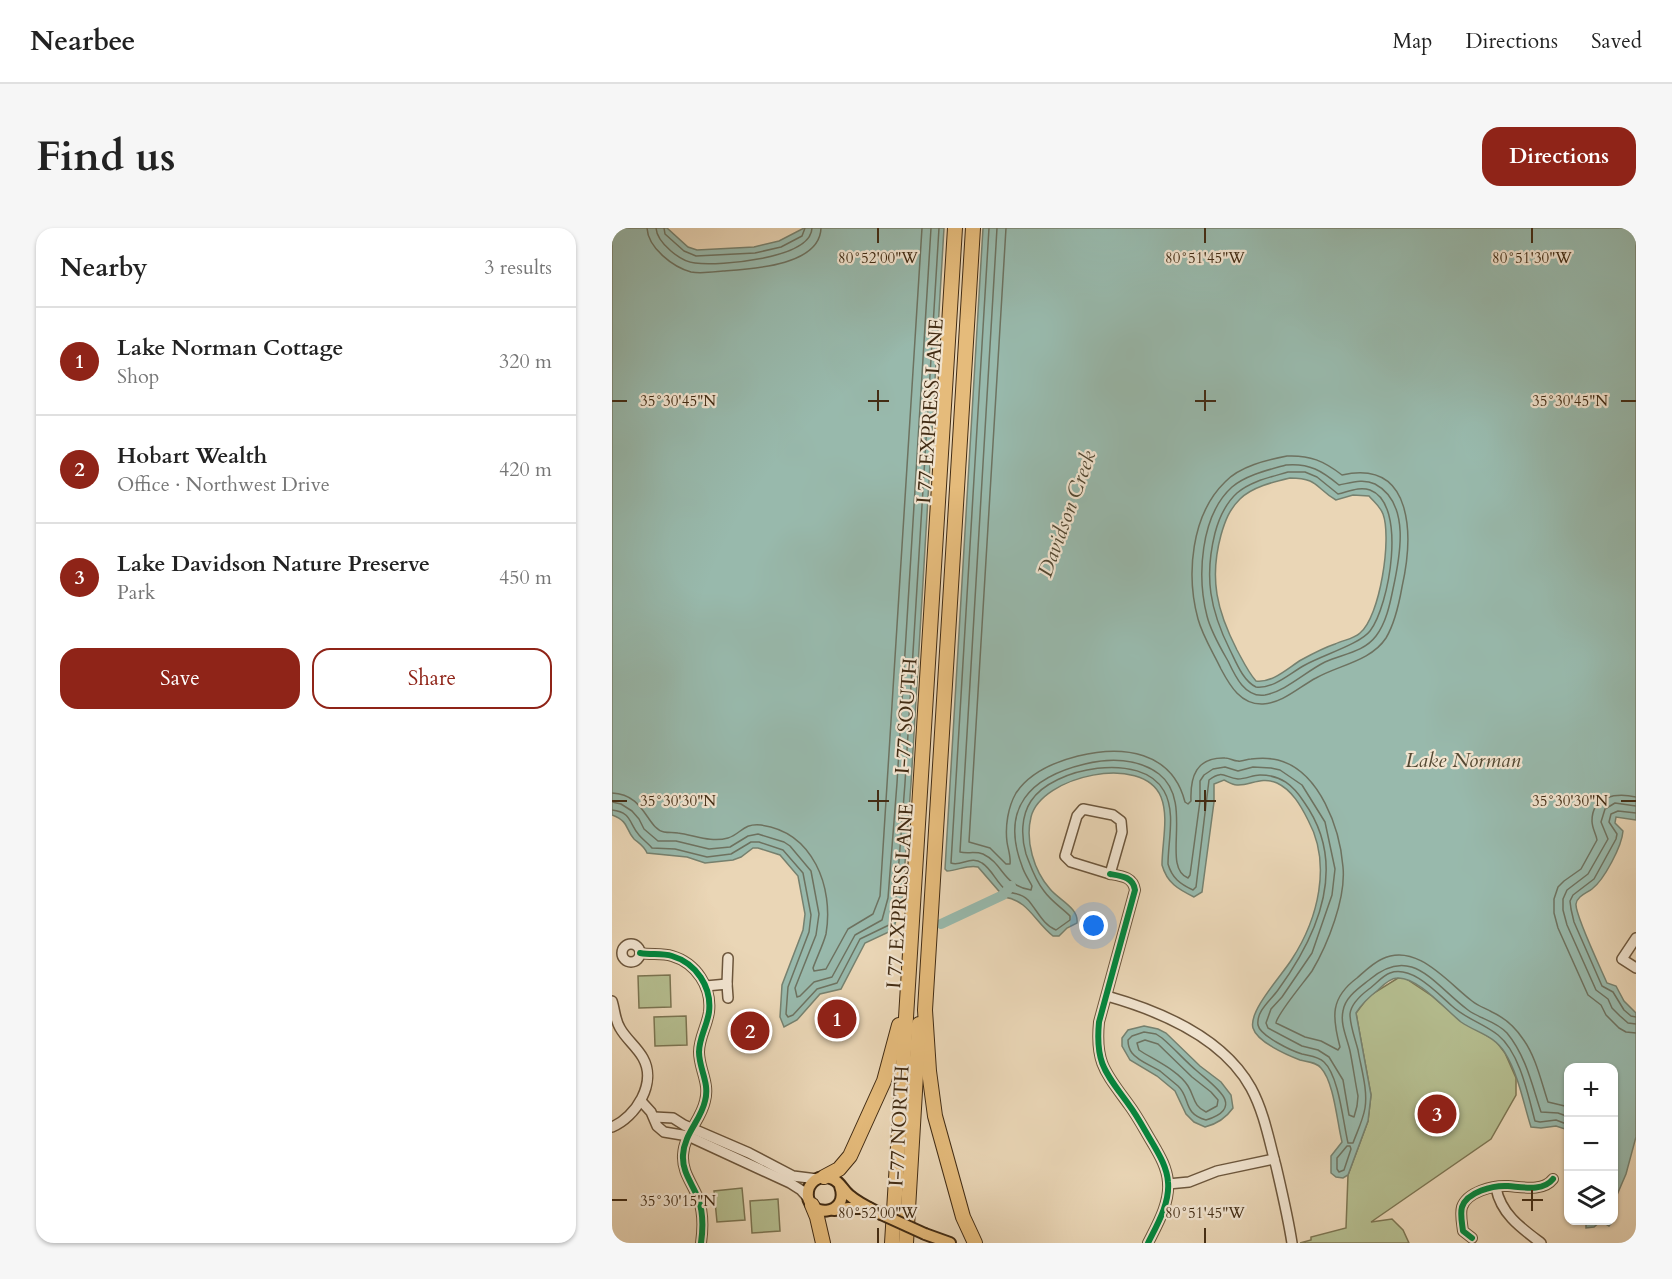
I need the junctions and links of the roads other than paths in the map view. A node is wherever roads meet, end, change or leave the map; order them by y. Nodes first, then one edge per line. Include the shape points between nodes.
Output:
1 (955, 228) edge
2 (961, 228) edge
3 (968, 228) edge
4 (973, 228) edge
5 (1110, 874) junction
6 (1636, 938) edge
7 (911, 946) junction
8 (640, 953) dead end
9 (728, 958) dead end
10 (1636, 968) edge
11 (727, 984) junction
12 (706, 986) junction
13 (1107, 996) junction
14 (728, 998) dead end
15 (612, 1001) edge
16 (925, 1010) junction
17 (613, 1013) edge
18 (641, 1101) junction
19 (654, 1117) junction
20 (612, 1127) edge
21 (690, 1132) junction
22 (1274, 1159) junction
23 (949, 1161) junction
24 (821, 1178) junction
25 (1553, 1179) dead end
26 (1168, 1184) junction
27 (840, 1186) junction
28 (1496, 1188) junction
29 (810, 1202) junction
30 (869, 1208) junction
31 (830, 1211) junction
32 (931, 1238) edge
33 (1472, 1238) dead end
34 (701, 1243) edge
35 (823, 1243) edge
36 (892, 1243) edge
37 (898, 1243) edge
38 (906, 1243) edge
39 (911, 1243) edge
40 (950, 1243) edge
41 (975, 1243) edge
42 (982, 1243) edge
43 (1149, 1243) edge
44 (1292, 1243) edge
45 (1541, 1243) edge

1 - 7 highway, I-77 SOUTH
2 - 37 highway, I 77 EXPRESS LANE
3 - 38 highway, I 77 EXPRESS LANE
4 - 16 highway
5 - 5 street via 1071,862 1065,856 1077,816 1083,809 1121,820 1122,832
5 - 13 street via 1130,879 1135,890
6 - 10 street via 1622,958
7 - 24 highway via 897,1038 884,1081 848,1160
7 - 36 highway, I-77 SOUTH
8 - 12 street via 679,959 695,970
9 - 11 street
11 - 12 street
11 - 14 street
12 - 21 street via 708,1013 699,1051 707,1093
13 - 22 street via 1175,1020 1229,1060 1246,1080 1259,1106
13 - 26 street via 1099,1022 1100,1059 1161,1158
15 - 17 street
16 - 23 highway via 933,1106
16 - 39 highway, I-77 NORTH
17 - 18 street via 647,1066
18 - 19 street
18 - 20 street
19 - 21 street via 673,1118
19 - 21 street via 664,1132
21 - 24 street via 749,1153 793,1176
21 - 29 street via 790,1182
21 - 34 street via 683,1160 699,1203
22 - 26 street
22 - 44 street
23 - 41 highway via 963,1217
23 - 42 highway
24 - 27 main road via 835,1180
24 - 29 main road via 809,1187
25 - 28 street via 1546,1185
26 - 43 street via 1161,1216
27 - 30 main road
27 - 31 main road via 841,1201
28 - 33 street via 1470,1195 1462,1207 1463,1231
28 - 45 street via 1511,1218
29 - 31 main road via 818,1210
29 - 35 highway via 818,1217
30 - 31 main road
30 - 32 main road, bridge
32 - 40 main road

